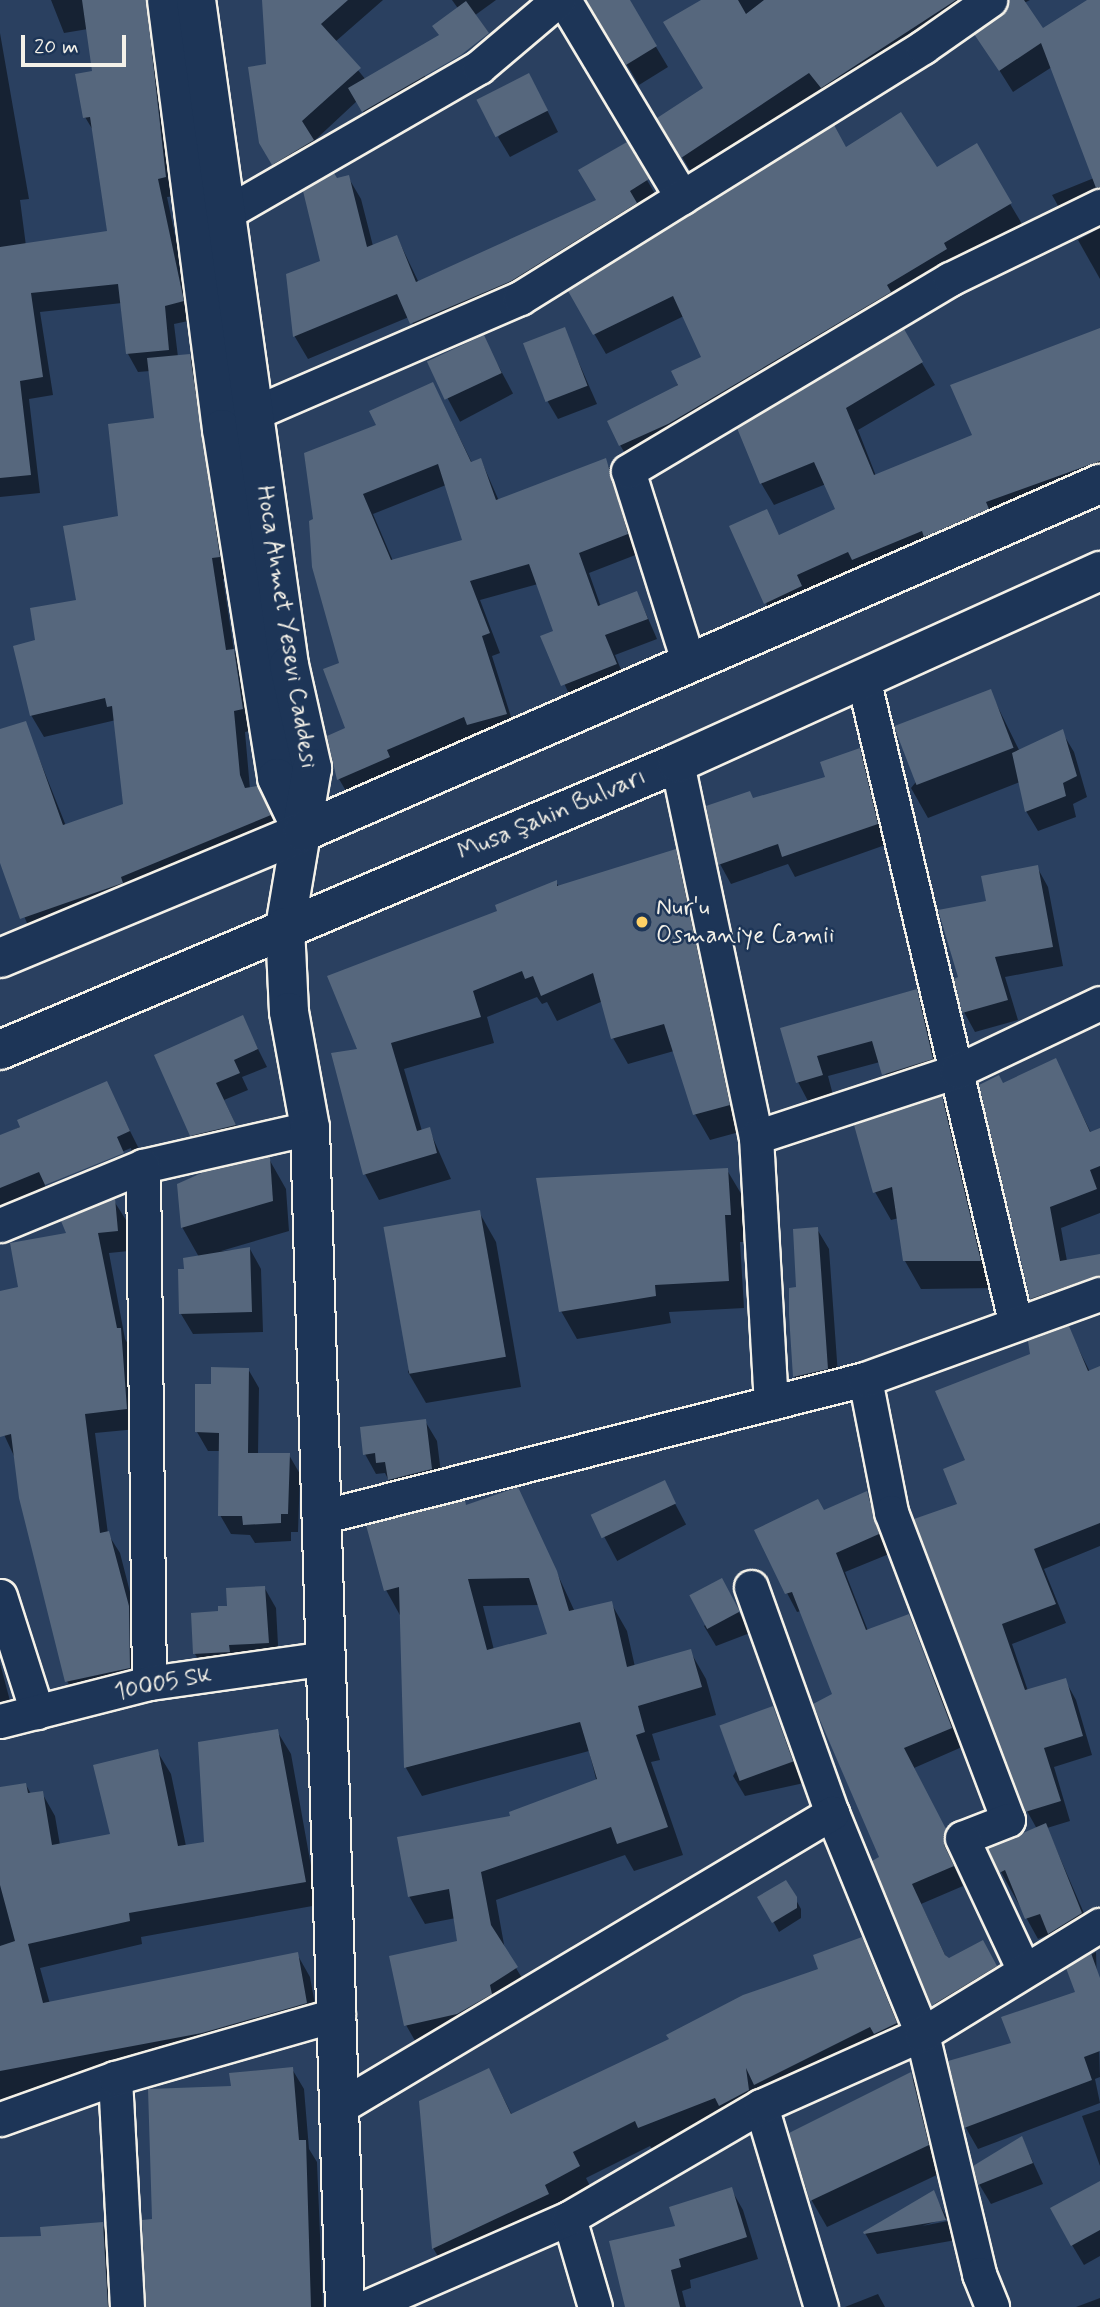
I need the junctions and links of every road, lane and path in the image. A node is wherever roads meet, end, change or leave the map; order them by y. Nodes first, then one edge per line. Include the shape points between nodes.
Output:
1 (167, 0) edge
2 (196, 0) edge
3 (558, 0) edge
4 (564, 0) edge
5 (990, 0) edge
6 (682, 197) junction
7 (1100, 206) edge
8 (228, 212) junction
9 (254, 412) junction
10 (1100, 484) edge
11 (1100, 571) edge
12 (689, 664) junction
13 (863, 678) junction
14 (677, 763) junction
15 (303, 832) junction
16 (285, 927) junction
17 (0, 958) edge
18 (1100, 1003) edge
19 (0, 1050) edge
20 (957, 1071) junction
21 (310, 1128) junction
22 (756, 1137) junction
23 (143, 1166) junction
24 (0, 1225) edge
25 (1100, 1294) edge
26 (1015, 1321) junction
27 (865, 1379) junction
28 (771, 1403) junction
29 (325, 1516) junction
30 (751, 1587) dead end
31 (0, 1595) edge
32 (327, 1658) junction
33 (149, 1684) junction
34 (37, 1712) junction
35 (0, 1721) edge
36 (832, 1813) junction
37 (1100, 1925) edge
38 (1023, 1968) junction
39 (338, 2014) junction
40 (922, 2034) junction
41 (115, 2078) junction
42 (341, 2106) junction
43 (761, 2106) junction
44 (0, 2119) edge
45 (569, 2218) junction
46 (127, 2307) edge
47 (345, 2307) edge
48 (366, 2307) edge
49 (595, 2307) edge
50 (821, 2307) edge
51 (992, 2307) edge

1 - 15 street, Hoca Ahmet Yesevi Caddesi via 222,429 277,778
2 - 8 street, Hoca Ahmet Yesevi Caddesi
3 - 8 street via 479,67
4 - 6 street
5 - 6 street
6 - 9 street via 520,298
7 - 12 street via 950,279 628,471
8 - 9 street, Hoca Ahmet Yesevi Caddesi
9 - 15 street, Hoca Ahmet Yesevi Caddesi via 289,665 312,768
10 - 12 street
11 - 13 street, Musa Şahin Bulvarı
12 - 15 street
13 - 14 street, Musa Şahin Bulvarı
13 - 20 street
14 - 16 street, Musa Şahin Bulvarı
14 - 22 street
15 - 16 street
15 - 17 street
16 - 19 street, Musa Şahin Bulvarı
16 - 21 street via 289,1012
18 - 20 street
20 - 22 street
20 - 26 street
21 - 23 street
21 - 29 street
22 - 28 street
23 - 24 street
23 - 33 street
25 - 26 street
26 - 27 street
27 - 28 street
27 - 38 street via 891,1512 1008,1820 962,1838
28 - 29 street
29 - 32 street
30 - 36 street
31 - 34 street
32 - 33 street, 10005 Sk
32 - 39 street
33 - 34 street, 10005 Sk
34 - 35 street, 10005 Sk
36 - 40 street
36 - 42 street
37 - 38 street
38 - 40 street
39 - 41 street
39 - 42 street
40 - 43 street
40 - 51 street via 979,2274
41 - 44 street
41 - 46 street
42 - 47 street
43 - 45 street
43 - 50 street
45 - 48 street
45 - 49 street

